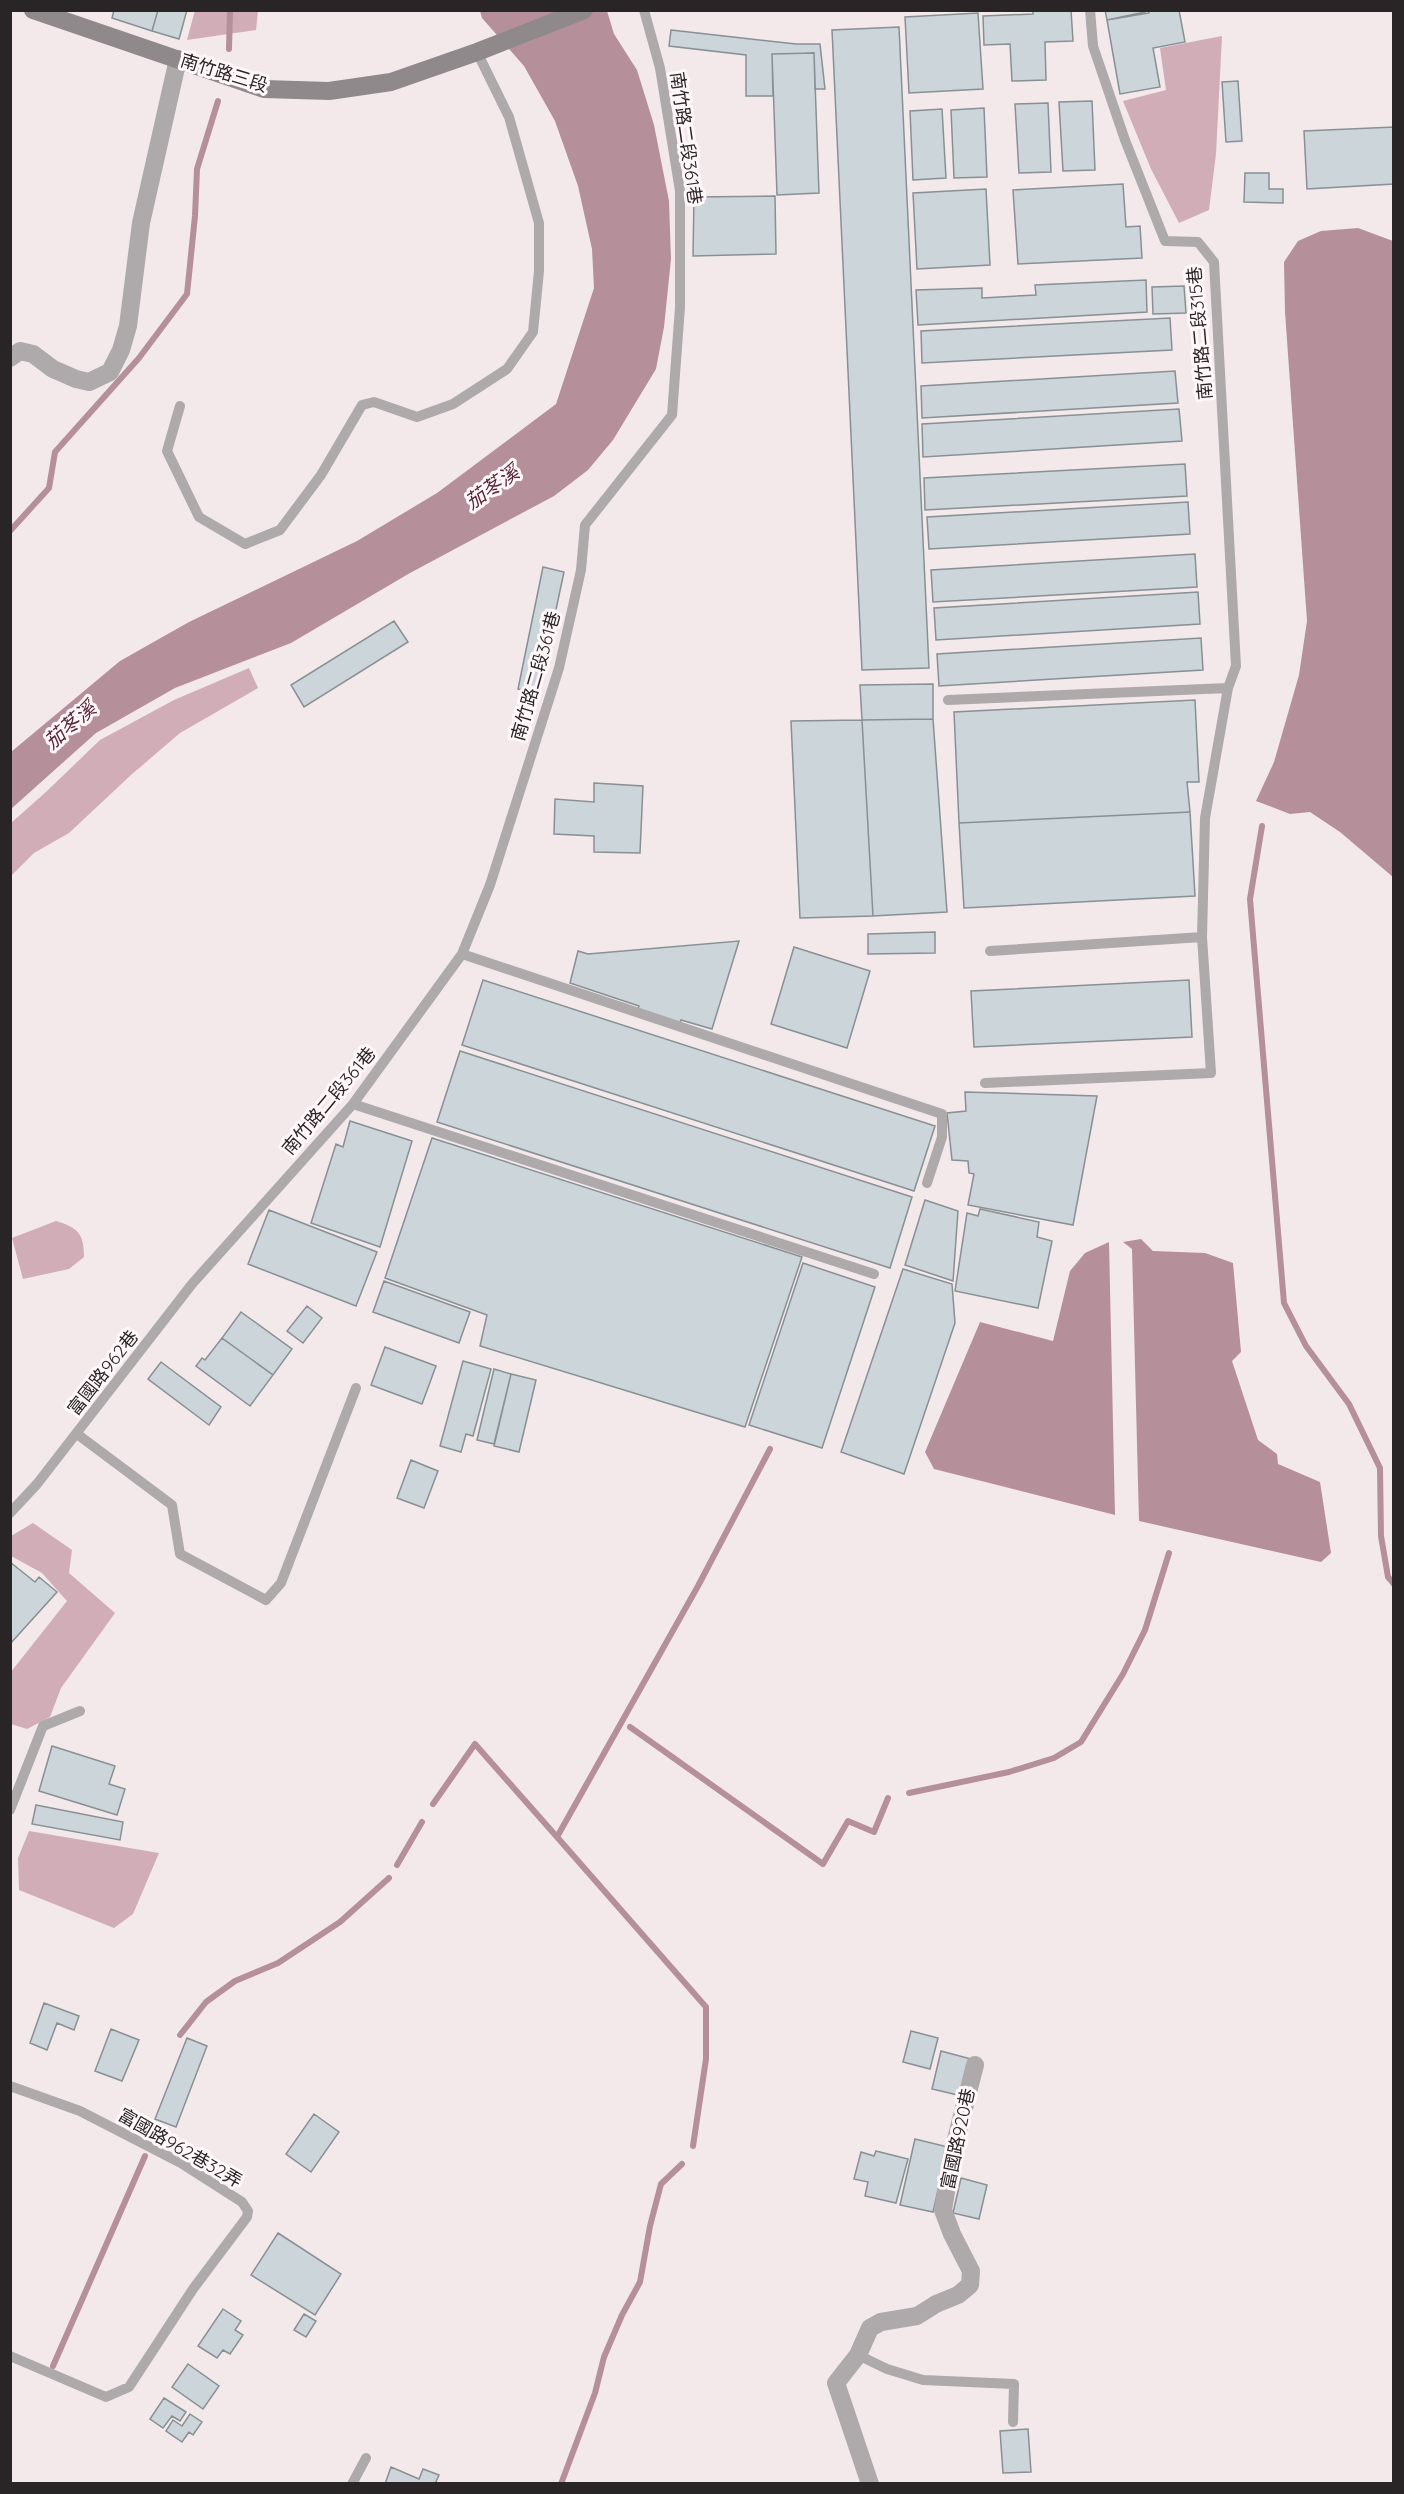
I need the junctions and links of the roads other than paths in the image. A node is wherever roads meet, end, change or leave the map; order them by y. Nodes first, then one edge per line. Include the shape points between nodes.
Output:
1 (33, 10) edge
2 (584, 10) edge
3 (644, 10) edge
4 (1090, 10) edge
5 (482, 49) junction
6 (178, 59) junction
7 (10, 358) edge
8 (180, 406) dead end
9 (1228, 688) junction
10 (948, 700) dead end
11 (1202, 937) junction
12 (990, 951) dead end
13 (462, 954) junction
14 (985, 1083) dead end
15 (353, 1104) junction
16 (927, 1183) dead end
17 (220, 1252) joint
18 (874, 1274) dead end
19 (356, 1388) dead end
20 (76, 1434) junction
21 (10, 1513) edge
22 (80, 1711) dead end
23 (10, 1810) edge
24 (975, 2065) dead end
25 (10, 2086) edge
26 (858, 2355) junction
27 (10, 2356) edge
28 (1013, 2422) dead end
29 (366, 2458) dead end
30 (352, 2484) edge
31 (870, 2484) edge

1 - 6 street, 南竹路三段
2 - 5 street, 南竹路三段
3 - 13 lane, 南竹路二段361巷 via 660,68 680,191 680,307 672,415 585,525 580,570 559,668 490,885
4 - 9 lane, 南竹路二段315巷 via 1093,46 1165,241 1198,242 1214,262 1236,666
5 - 6 street, 南竹路三段 via 391,82 329,92 264,89
5 - 8 lane via 508,117 539,223 533,332 507,369 453,404 417,417 374,402 362,405 321,475 280,530 245,544 199,517 167,451
6 - 7 street via 141,223 128,326 110,372 89,382 53,369 33,354 20,351
9 - 10 lane
9 - 11 lane via 1205,818
11 - 12 lane
11 - 14 lane via 1211,1073
13 - 15 lane, 南竹路二段361巷
13 - 16 lane via 942,1114 942,1137
15 - 17 lane, 南竹路二段361巷
15 - 18 lane
17 - 20 lane, 富國路962巷
19 - 20 lane via 281,1583 266,1600 180,1554 172,1505
20 - 21 lane, 富國路962巷
22 - 23 lane via 43,1726
24 - 26 street, 富國路920巷 via 952,2155 943,2210 971,2271 970,2285 917,2316 880,2322 870,2328
25 - 27 lane, 富國路962巷32弄 via 80,2111 181,2163 242,2202 248,2211 129,2387 106,2397
26 - 28 lane via 923,2380 1014,2384
26 - 31 street, 富國路920巷 via 836,2383
29 - 30 lane

